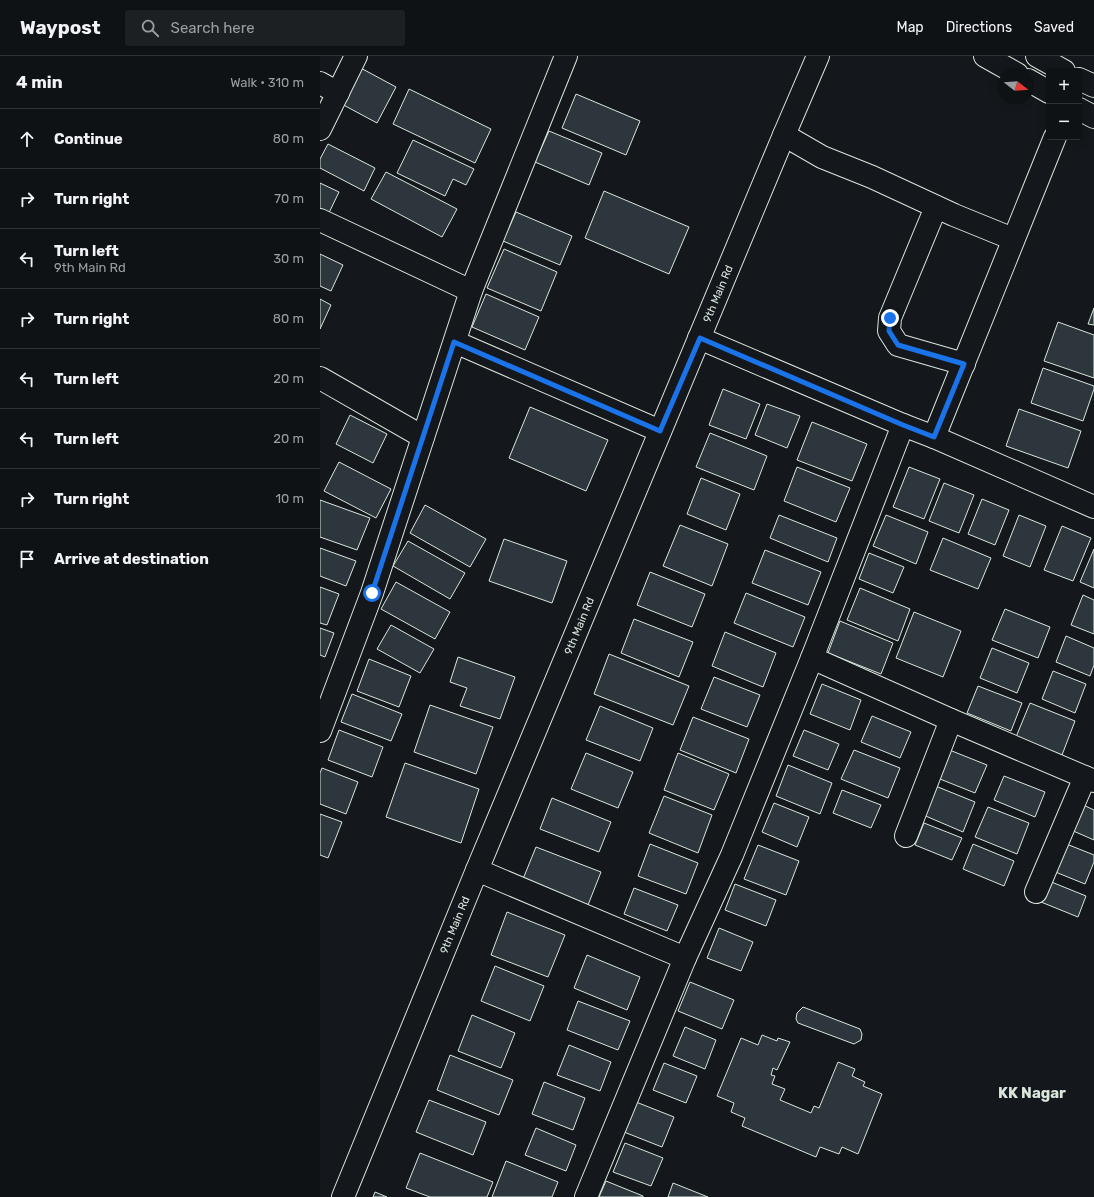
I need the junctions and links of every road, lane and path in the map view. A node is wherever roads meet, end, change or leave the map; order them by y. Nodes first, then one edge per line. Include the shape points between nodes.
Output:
1 (356, 56) edge
2 (566, 56) edge
3 (818, 56) edge
4 (985, 56) edge
5 (1037, 56) edge
6 (1006, 68) edge
7 (1059, 68) edge
8 (1082, 80) edge
9 (1034, 83) edge
10 (1094, 86) edge
11 (329, 88) edge
12 (1046, 90) edge
13 (1082, 111) edge
14 (1094, 117) edge
15 (320, 129) edge
16 (784, 135) junction
17 (1054, 140) edge
18 (936, 207) junction
19 (320, 220) edge
20 (1013, 239) junction
21 (471, 291) junction
22 (700, 338) junction
23 (454, 342) junction
24 (964, 364) junction
25 (321, 380) edge
26 (903, 425) junction
27 (660, 431) junction
28 (423, 437) junction
29 (934, 437) junction
30 (1094, 508) edge
31 (812, 658) junction
32 (951, 720) junction
33 (320, 731) edge
34 (1090, 779) edge
35 (906, 836) dead end
36 (477, 870) junction
37 (1036, 892) dead end
38 (685, 958) junction
39 (343, 1197) edge
40 (586, 1197) edge

1 - 11 street
2 - 21 street
3 - 16 street, 9th Main Rd
4 - 6 street
5 - 7 street
8 - 10 street
9 - 12 street
11 - 15 street
13 - 14 street
16 - 18 street via 822,157
16 - 22 street, 9th Main Rd
17 - 20 street
18 - 20 street
18 - 24 street via 890,318 889,331 898,345
19 - 21 street
20 - 24 street
21 - 23 street
22 - 26 street
22 - 27 street, 9th Main Rd
23 - 27 street
23 - 28 street
24 - 29 street
25 - 28 street
26 - 29 street
26 - 31 street
27 - 36 street, 9th Main Rd
28 - 33 street via 372,593
29 - 30 street
31 - 32 street
31 - 38 street via 732,855
32 - 34 street
32 - 35 street
34 - 37 street
36 - 38 street
36 - 39 street, 9th Main Rd
38 - 40 street

